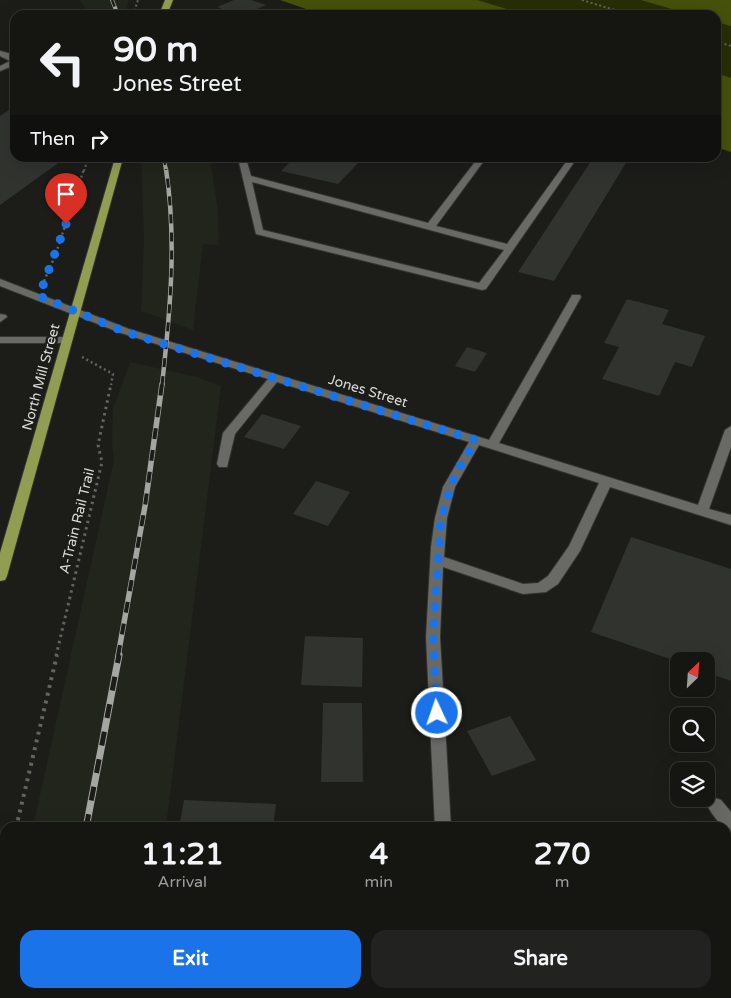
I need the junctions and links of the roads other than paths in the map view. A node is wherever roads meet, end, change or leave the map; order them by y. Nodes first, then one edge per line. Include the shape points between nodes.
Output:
1 (118, 162) edge
2 (243, 162) edge
3 (479, 162) edge
4 (570, 162) edge
5 (247, 178) junction
6 (430, 227) junction
7 (509, 248) junction
8 (0, 282) edge
9 (576, 297) dead end
10 (75, 311) junction
11 (0, 340) edge
12 (66, 344) junction
13 (275, 378) junction
14 (731, 430) edge
15 (476, 440) junction
16 (492, 445) junction
17 (223, 464) dead end
18 (606, 481) junction
19 (702, 510) junction
20 (731, 520) edge
21 (437, 560) junction
22 (0, 576) edge
23 (715, 805) dead end
24 (443, 822) edge
25 (729, 822) edge

1 - 10 main road, North Mill Street
2 - 5 street
3 - 6 street
4 - 7 street
5 - 6 street
5 - 7 street via 259,232 482,287
6 - 7 street
8 - 10 street, Jones Street
9 - 16 street
10 - 12 main road, North Mill Street
10 - 13 street, Jones Street via 125,332
11 - 12 street
12 - 22 main road, North Mill Street
13 - 15 street, Jones Street
13 - 17 street via 229,433
14 - 19 street
15 - 16 street, Jones Street
15 - 21 street via 450,487 441,518
16 - 18 street, Jones Street
18 - 19 street, Jones Street
18 - 21 street via 575,548 554,580 541,588 523,590
19 - 20 street, Jones Street
21 - 24 street via 433,637
23 - 25 street

